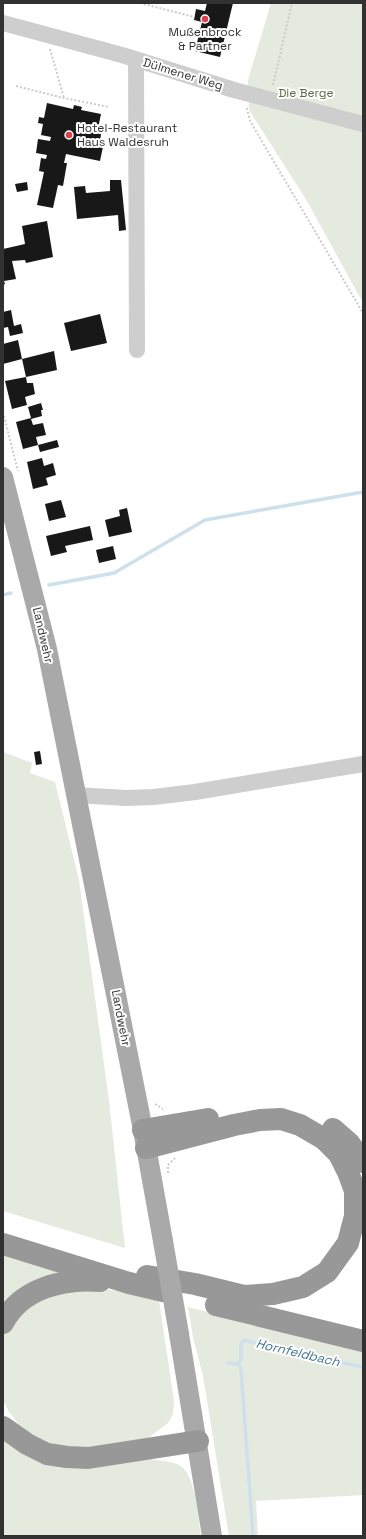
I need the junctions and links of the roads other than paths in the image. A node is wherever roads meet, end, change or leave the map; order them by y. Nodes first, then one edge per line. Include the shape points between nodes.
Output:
1 (3, 23) edge
2 (136, 60) junction
3 (363, 124) edge
4 (137, 350) dead end
5 (3, 477) edge
6 (363, 764) edge
7 (76, 795) junction
8 (145, 1139) junction
9 (363, 1162) edge
10 (3, 1235) edge
11 (3, 1244) edge
12 (138, 1279) junction
13 (3, 1324) edge
14 (363, 1329) edge
15 (363, 1341) edge
16 (3, 1413) edge
17 (7, 1430) edge
18 (198, 1442) junction
19 (212, 1536) edge

1 - 2 street, Dülmener Weg
2 - 3 street, Dülmener Weg via 242,92
2 - 4 street
5 - 7 main road, Landwehr via 47,649
6 - 7 street via 154,798
7 - 8 main road, Landwehr
8 - 9 highway via 234,1116 278,1110 314,1120 332,1129 349,1143
8 - 12 highway via 260,1120 281,1119 300,1125 324,1139 339,1154 354,1191 355,1216 348,1243 327,1272 302,1287 273,1294 244,1296 195,1284
8 - 18 main road, Landwehr, bridge
10 - 12 highway
11 - 12 highway
12 - 13 highway via 82,1279 47,1286 23,1300
12 - 14 highway
12 - 15 highway
16 - 17 highway
17 - 18 highway via 47,1454 67,1457 88,1458
18 - 19 main road, Landwehr

